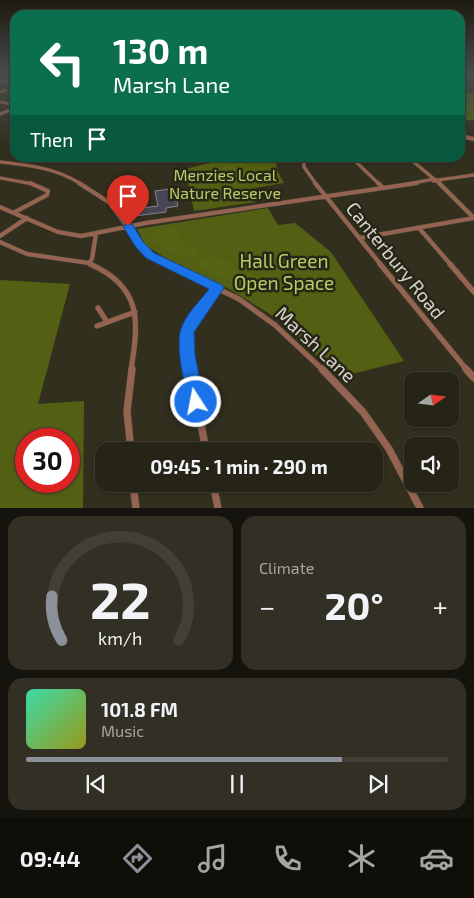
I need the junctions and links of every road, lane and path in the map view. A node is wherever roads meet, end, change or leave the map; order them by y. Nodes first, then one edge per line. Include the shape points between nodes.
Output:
1 (0, 162) edge
2 (303, 162) edge
3 (356, 162) edge
4 (414, 162) edge
5 (474, 175) edge
6 (0, 178) edge
7 (436, 180) junction
8 (384, 188) junction
9 (326, 196) junction
10 (0, 207) edge
11 (15, 212) junction
12 (27, 218) junction
13 (474, 218) edge
14 (128, 226) junction
15 (419, 228) junction
16 (96, 234) junction
17 (0, 236) edge
18 (360, 238) junction
19 (0, 242) edge
20 (89, 264) junction
21 (217, 288) junction
22 (474, 292) edge
23 (98, 308) dead end
24 (135, 312) junction
25 (107, 322) junction
26 (97, 326) dead end
27 (474, 378) edge
28 (130, 442) edge
29 (204, 442) edge
30 (135, 492) edge
31 (215, 492) edge
32 (136, 508) edge
33 (218, 508) edge
34 (420, 508) edge

1 - 14 street, Marsh Lane via 24,163 65,174 110,203
2 - 9 street, Canterbury Road
3 - 8 street
4 - 7 street
5 - 7 street
6 - 11 street via 29,182 48,191 47,195
7 - 8 street
7 - 13 street
8 - 9 street
9 - 14 street
9 - 18 street, Canterbury Road
10 - 11 street
11 - 12 street
12 - 16 street via 66,235
12 - 17 street
13 - 15 street
14 - 16 street
14 - 21 street, Marsh Lane via 150,255
15 - 18 street
15 - 22 street
16 - 20 street
18 - 27 street, Canterbury Road
19 - 20 street via 27,254
20 - 24 street via 109,272 120,282
21 - 29 street via 189,326 186,340
21 - 34 street, Marsh Lane via 250,306 275,325 349,395 389,449
23 - 25 street
24 - 25 street
24 - 28 street via 137,325 127,406
25 - 26 street
30 - 32 street
31 - 33 street

